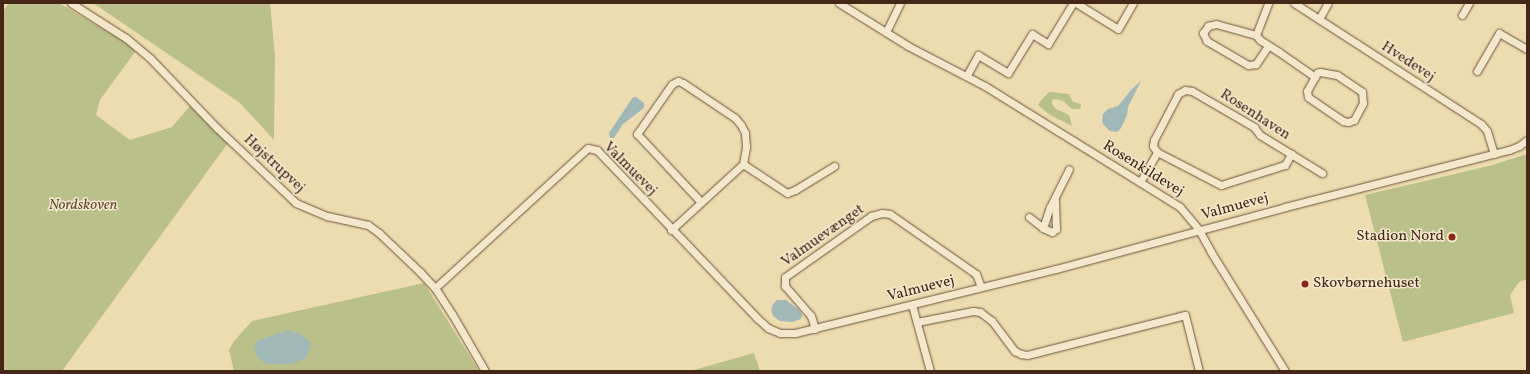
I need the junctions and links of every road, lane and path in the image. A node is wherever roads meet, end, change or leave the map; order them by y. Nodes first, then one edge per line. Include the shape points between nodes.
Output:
1 (71, 3) edge
2 (839, 3) edge
3 (900, 3) edge
4 (1073, 3) edge
5 (1076, 3) edge
6 (1134, 3) edge
7 (1268, 3) edge
8 (1294, 3) edge
9 (1328, 3) edge
10 (1468, 3) edge
11 (1462, 15) dead end
12 (1319, 19) junction
13 (886, 32) junction
14 (1256, 35) junction
15 (1268, 46) junction
16 (1527, 49) edge
17 (1477, 71) dead end
18 (967, 75) junction
19 (1315, 77) junction
20 (1527, 140) edge
21 (1157, 152) junction
22 (1291, 154) junction
23 (1494, 154) junction
24 (743, 164) junction
25 (834, 166) dead end
26 (1069, 169) dead end
27 (1322, 173) dead end
28 (1140, 182) junction
29 (1054, 197) junction
30 (700, 201) junction
31 (1029, 217) dead end
32 (1043, 228) junction
33 (671, 230) junction
34 (1199, 230) junction
35 (982, 287) junction
36 (435, 288) junction
37 (912, 305) junction
38 (917, 322) junction
39 (815, 329) junction
40 (485, 371) edge
41 (930, 371) edge
42 (1199, 371) edge
43 (1285, 371) edge

1 - 36 street, Højstrupvej via 126,38 150,58 217,128 296,203 327,216 368,225
2 - 13 street, Rosenkildevej
3 - 13 street
4 - 18 street via 1048,44 1032,34 1008,73 978,55
5 - 6 street via 1118,29
7 - 14 street
8 - 12 street, Hvedevej
9 - 12 street
10 - 11 street
12 - 23 street, Hvedevej via 1481,124 1487,131
13 - 18 street, Rosenkildevej via 908,46
14 - 15 street
14 - 15 street via 1216,24 1208,26 1203,33 1207,42 1248,65 1256,64
15 - 19 street
16 - 17 street via 1500,31
18 - 28 street, Rosenkildevej
19 - 19 street via 1320,72 1330,73 1360,90 1364,95 1364,103 1354,120 1343,121 1310,100 1307,91
20 - 23 street, Valmuevej via 1519,146
21 - 22 street, Rosenhaven via 1221,185 1285,165
21 - 22 street, Rosenhaven via 1153,146 1154,140 1178,94 1189,90 1254,126 1260,135
21 - 28 street, Rosenhaven
22 - 27 street, Rosenhaven
23 - 34 street, Valmuevej
24 - 25 street via 787,193
24 - 30 street
24 - 30 street via 745,133 735,118 683,83 678,81 672,84 637,134
26 - 29 street
28 - 34 street, Rosenkildevej via 1180,207
29 - 32 street
29 - 32 street via 1056,229 1052,232
30 - 33 street
31 - 32 street
33 - 36 street, Valmuevej via 597,150 588,148
33 - 39 street, Valmuevej via 768,328 780,333 795,334
34 - 35 street, Valmuevej
34 - 43 street, Rosenkildevej
35 - 37 street, Valmuevej
35 - 39 street, Valmuevænget via 976,274 890,214 882,213 871,216 785,277 785,286 811,316
36 - 40 street, Højstrupvej
37 - 38 street
37 - 39 street, Valmuevej
38 - 41 street
38 - 42 street via 973,311 980,312 992,321 1015,351 1027,355 1185,315

